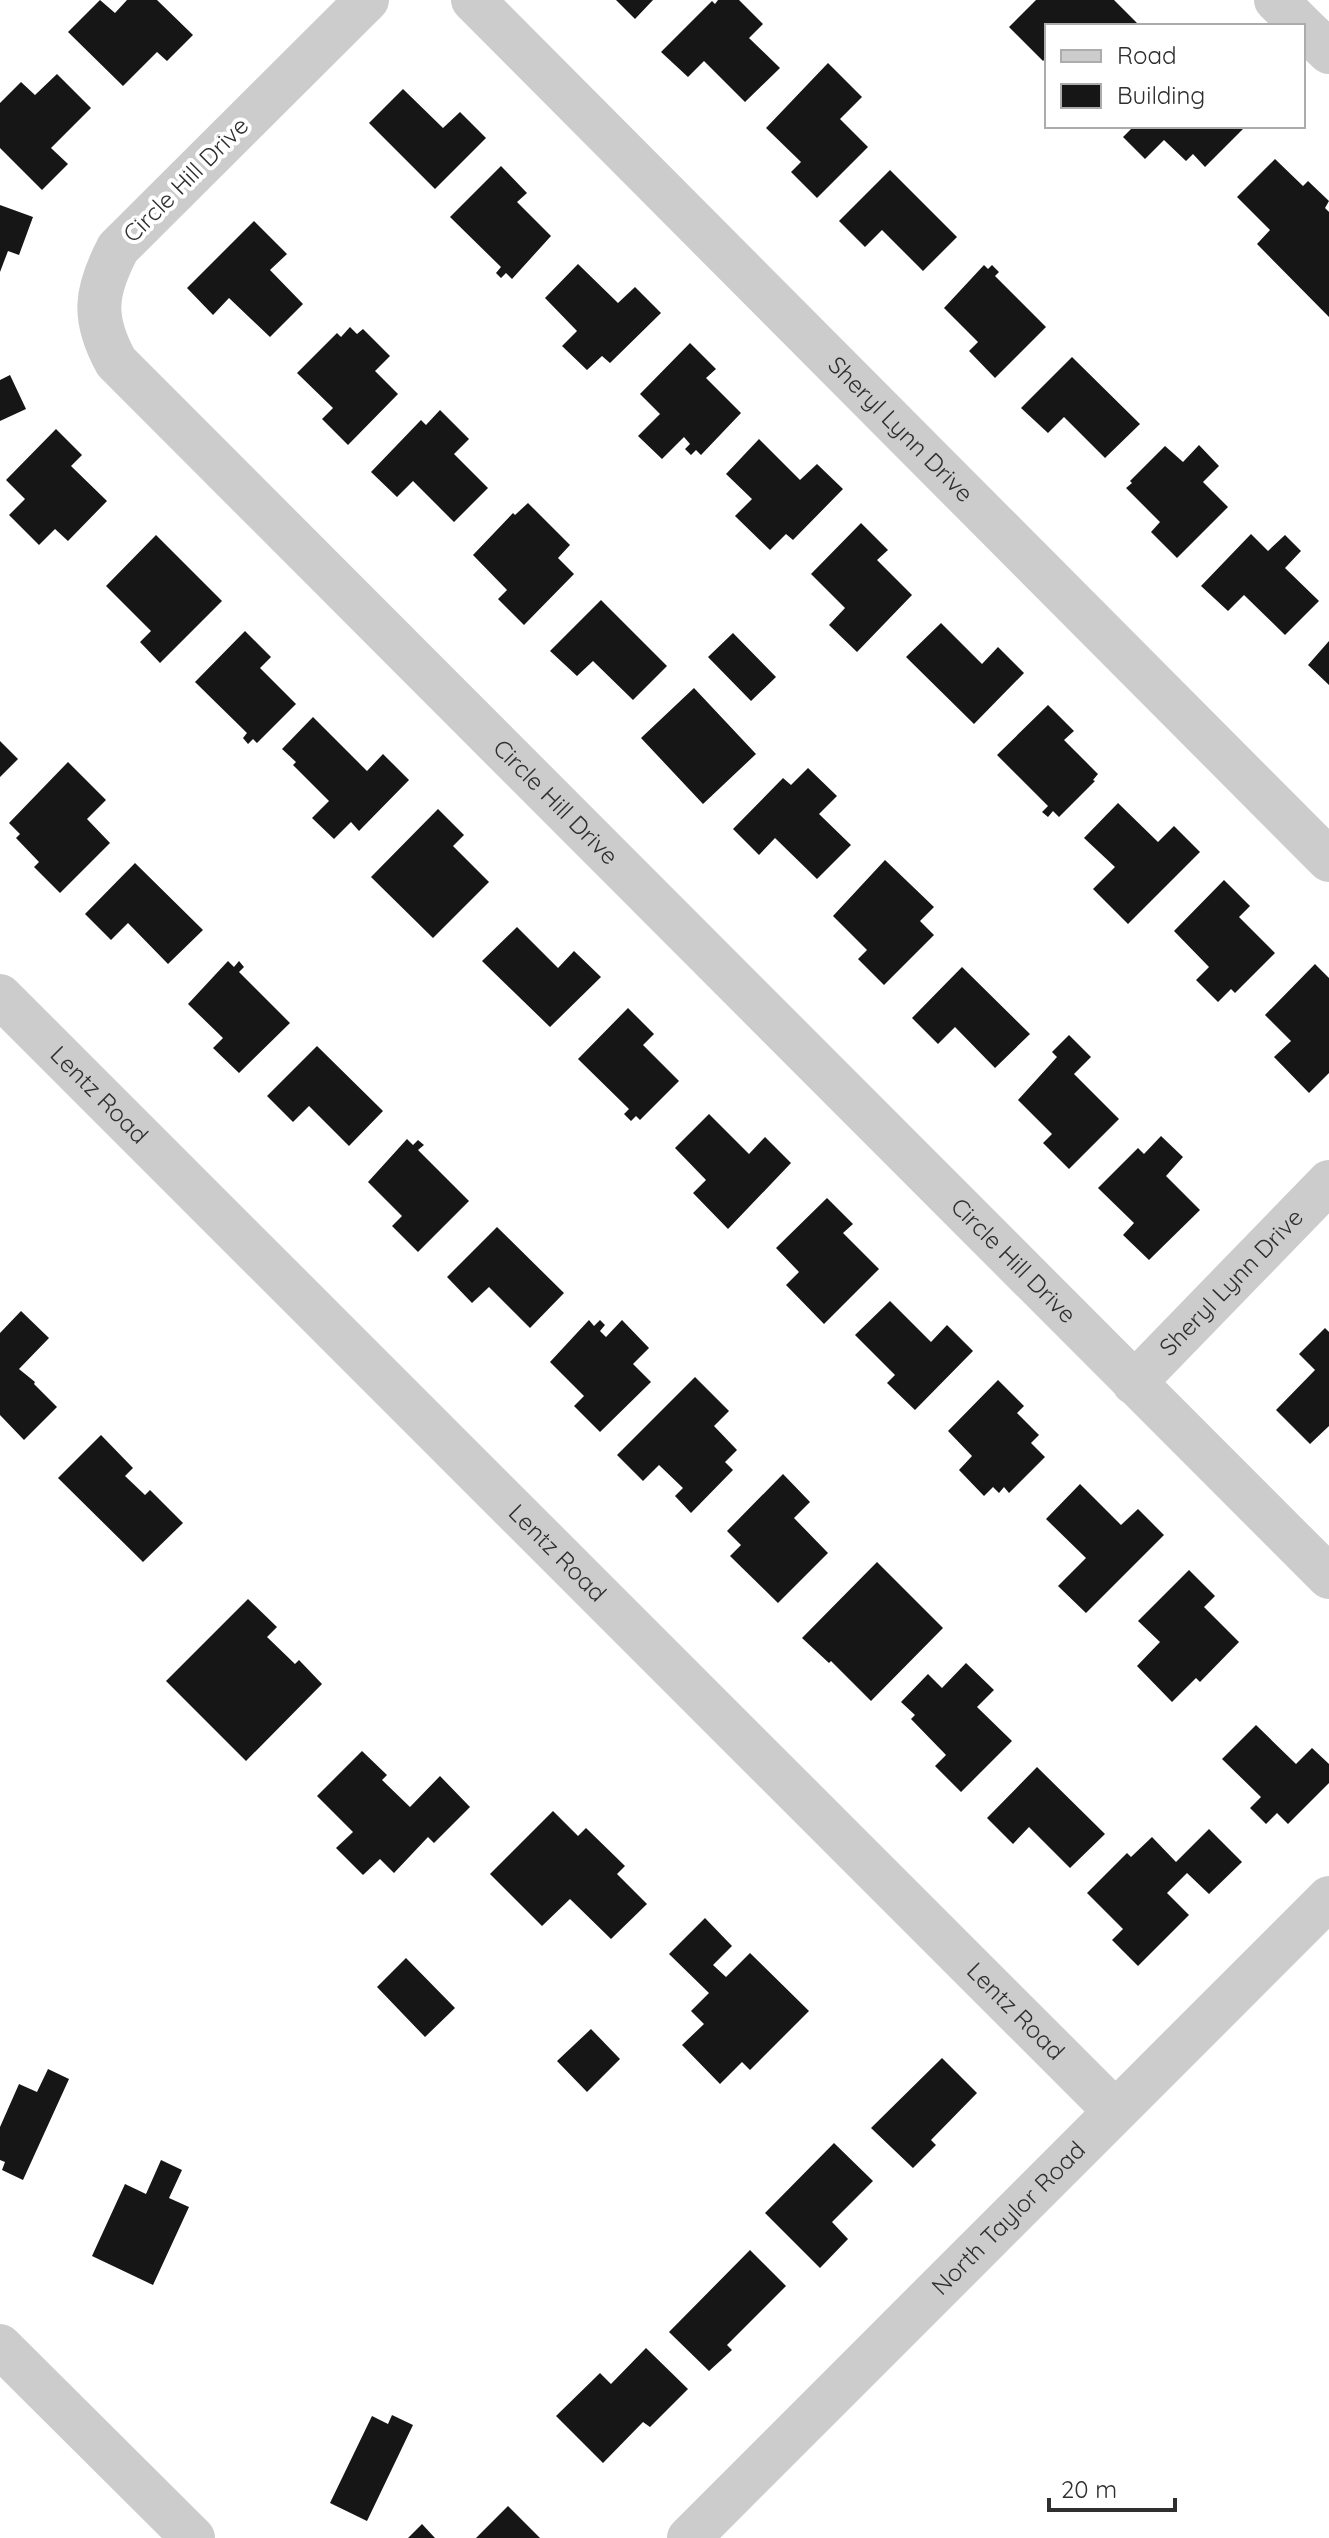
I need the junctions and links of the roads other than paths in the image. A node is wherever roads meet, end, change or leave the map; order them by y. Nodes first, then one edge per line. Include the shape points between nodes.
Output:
1 (367, 0) edge
2 (473, 0) edge
3 (1276, 0) edge
4 (1301, 24) edge
5 (1305, 28) edge
6 (1329, 52) edge
7 (1329, 860) edge
8 (0, 996) edge
9 (1329, 1182) edge
10 (1134, 1383) junction
11 (1329, 1577) edge
12 (1329, 1898) edge
13 (1115, 2111) junction
14 (0, 2346) edge
15 (193, 2538) edge
16 (689, 2538) edge

1 - 10 street, Circle Hill Drive via 118,248 102,278 102,337 116,362
2 - 7 street, Sheryl Lynn Drive
3 - 4 street
5 - 6 street
8 - 13 street, Lentz Road
9 - 10 street, Sheryl Lynn Drive
10 - 11 street, Circle Hill Drive
12 - 13 street, North Taylor Road
13 - 16 street, North Taylor Road
14 - 15 street

